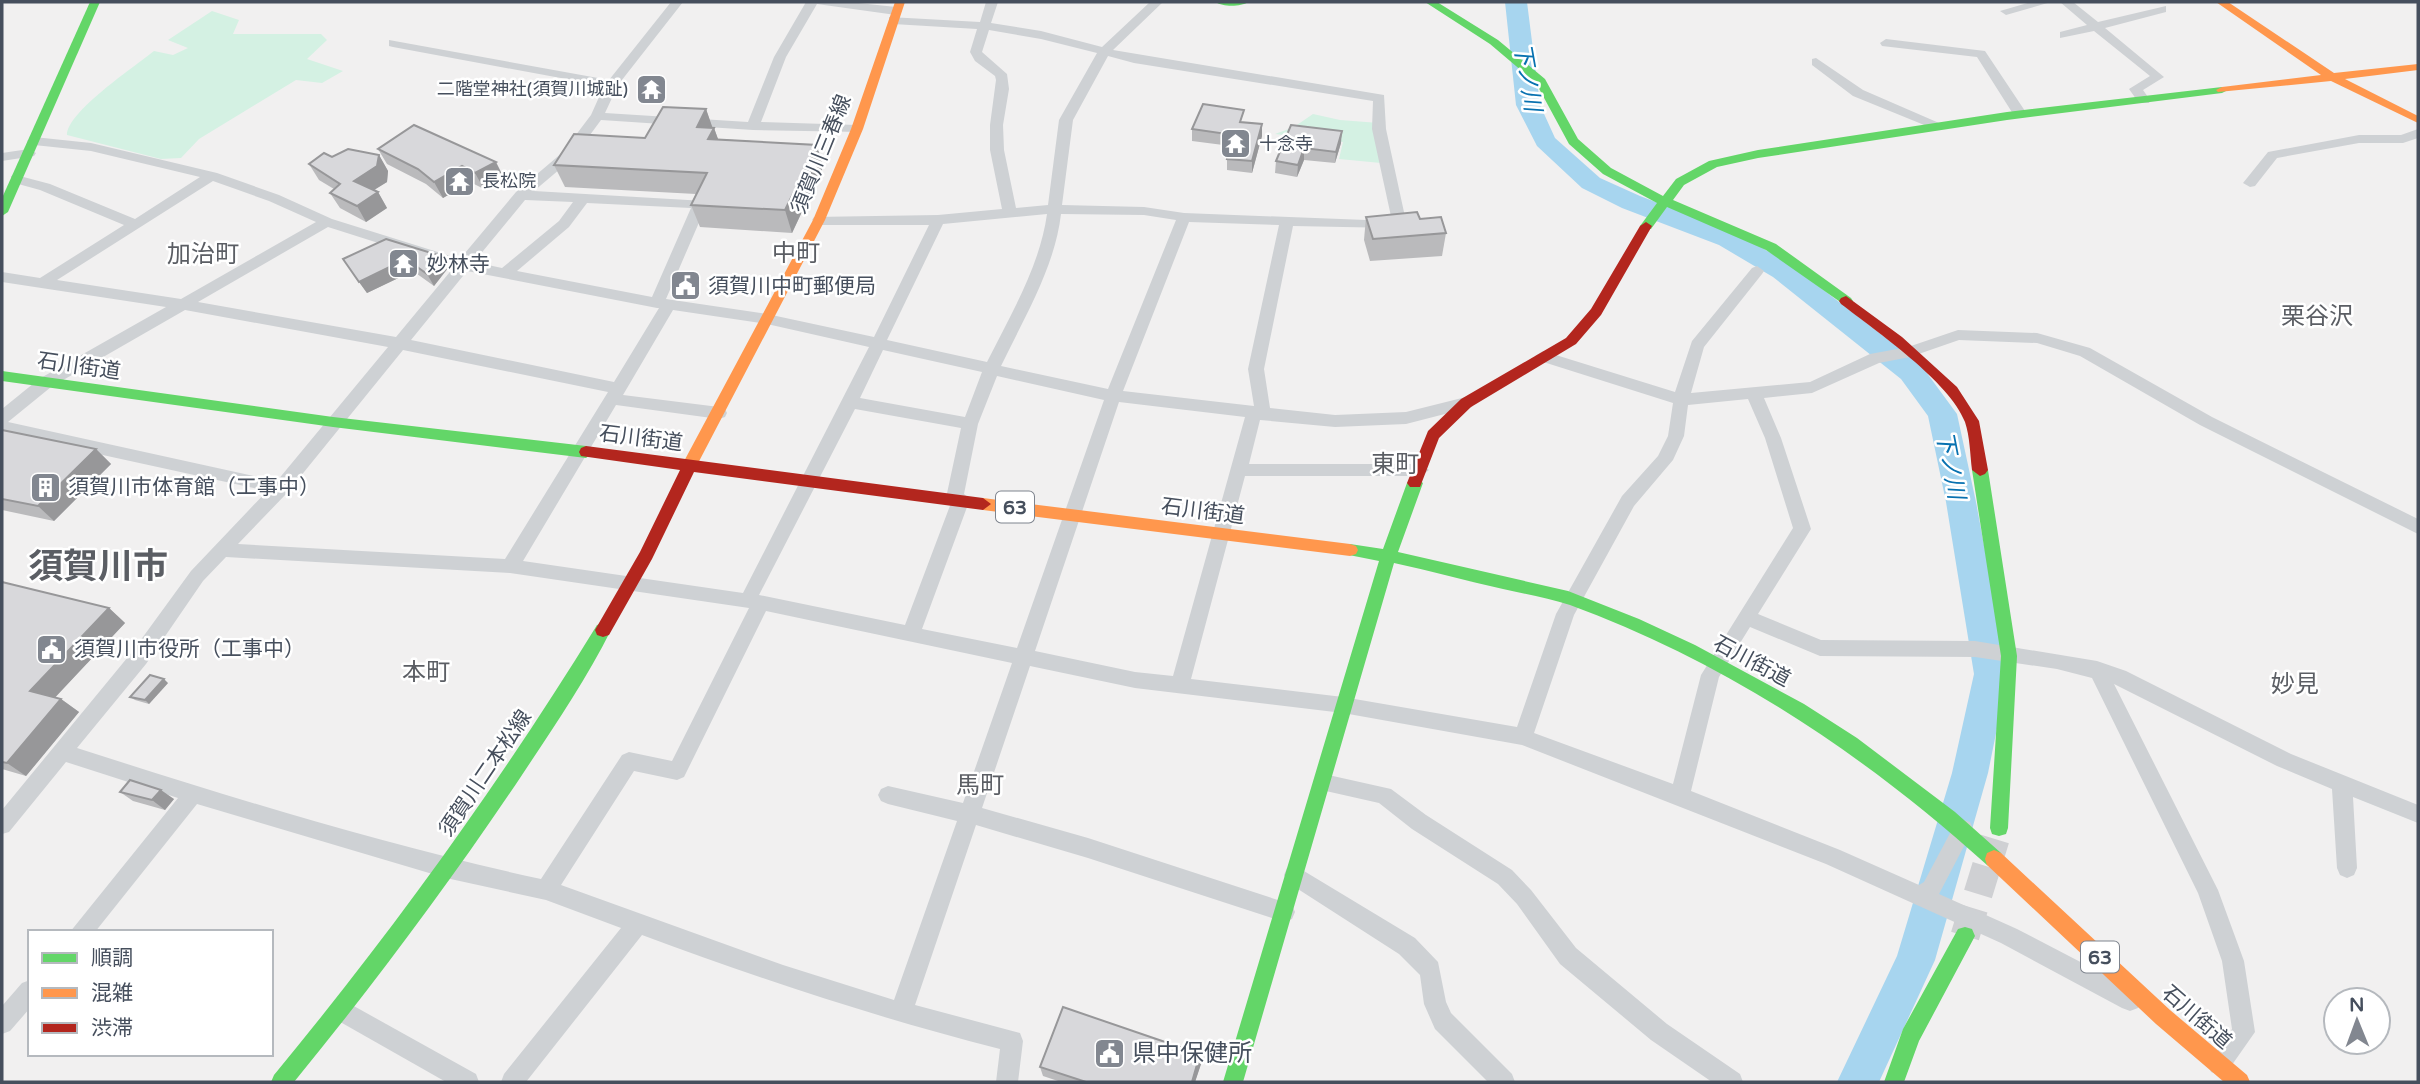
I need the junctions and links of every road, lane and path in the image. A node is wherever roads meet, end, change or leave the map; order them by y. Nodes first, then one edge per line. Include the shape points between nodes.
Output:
1 (95, 2) edge
2 (677, 2) edge
3 (812, 2) edge
4 (821, 2) edge
5 (992, 2) edge
6 (1157, 2) edge
7 (1221, 2) edge
8 (1243, 2) edge
9 (1430, 2) edge
10 (2045, 2) edge
11 (2066, 2) edge
12 (2221, 2) edge
13 (2235, 2) edge
14 (2162, 9) dead end
15 (896, 11) edge
16 (2006, 11) dead end
17 (984, 26) junction
18 (2096, 27) junction
19 (2064, 35) dead end
20 (393, 43) dead end
21 (1886, 43) dead end
22 (1104, 52) junction
23 (1816, 62) dead end
24 (2418, 67) edge
25 (2339, 76) junction
26 (612, 83) junction
27 (2144, 100) junction
28 (2418, 111) edge
29 (2020, 114) junction
30 (597, 116) junction
31 (2418, 120) edge
32 (753, 126) junction
33 (1939, 126) junction
34 (857, 129) junction
35 (2418, 133) edge
36 (31, 147) junction
37 (2, 157) edge
38 (212, 176) junction
39 (16, 179) junction
40 (2249, 183) dead end
41 (521, 195) junction
42 (583, 198) junction
43 (1664, 200) junction
44 (1054, 209) junction
45 (2, 212) edge
46 (1010, 212) junction
47 (1184, 217) junction
48 (819, 220) junction
49 (938, 220) junction
50 (1288, 221) junction
51 (327, 222) junction
52 (135, 224) junction
53 (463, 265) junction
54 (1757, 271) dead end
55 (505, 274) junction
56 (2, 277) edge
57 (41, 284) junction
58 (180, 304) junction
59 (663, 304) junction
60 (767, 319) junction
61 (877, 342) junction
62 (398, 344) junction
63 (1910, 352) junction
64 (1543, 356) junction
65 (992, 368) junction
66 (2, 376) edge
67 (45, 383) junction
68 (615, 393) junction
69 (1754, 394) junction
70 (1113, 396) junction
71 (1681, 400) junction
72 (850, 402) junction
73 (1466, 403) junction
74 (719, 413) junction
75 (1259, 414) junction
76 (2, 418) edge
77 (333, 422) junction
78 (970, 424) junction
79 (2, 427) edge
80 (580, 452) junction
81 (690, 465) junction
82 (1239, 470) junction
83 (1421, 470) junction
84 (809, 478) junction
85 (281, 488) junction
86 (958, 498) junction
87 (1071, 516) junction
88 (2418, 527) edge
89 (1222, 534) junction
90 (219, 550) junction
91 (1389, 555) junction
92 (510, 566) junction
93 (632, 582) junction
94 (1574, 600) junction
95 (754, 602) junction
96 (1748, 618) junction
97 (911, 634) junction
98 (1022, 656) junction
99 (2009, 656) junction
100 (1716, 665) junction
101 (2097, 669) junction
102 (1180, 686) junction
103 (1343, 705) junction
104 (1523, 737) junction
105 (62, 752) junction
106 (1324, 783) junction
107 (2342, 785) junction
108 (193, 794) junction
109 (888, 794) dead end
110 (1680, 796) junction
111 (968, 812) junction
112 (2418, 814) edge
113 (2, 825) edge
114 (1999, 828) tunnel mouth
115 (1963, 829) junction
116 (446, 868) junction
117 (2347, 868) dead end
118 (1294, 875) junction
119 (546, 890) junction
120 (1920, 896) junction
121 (1284, 912) junction
122 (638, 925) junction
123 (83, 930) edge
124 (1965, 936) tunnel mouth
125 (28, 993) edge
126 (343, 1011) junction
127 (901, 1013) junction
128 (2163, 1017) junction
129 (2, 1023) edge
130 (2219, 1064) junction
131 (1895, 1081) edge
132 (281, 1082) edge
133 (468, 1082) edge
134 (512, 1082) edge
135 (1007, 1082) edge
136 (1233, 1082) edge
137 (1504, 1082) edge
138 (1732, 1082) edge
139 (2240, 1082) edge

1 - 36 street
2 - 26 street
3 - 32 street via 780,57
4 - 15 street
5 - 17 street
6 - 22 street
7 - 8 street
9 - 43 street via 1456,15 1548,87 1563,126 1585,155 1633,187
10 - 16 street
11 - 18 street
12 - 25 street
13 - 25 street
14 - 18 street
15 - 17 street
15 - 34 street, 須賀川三春線
17 - 22 street
17 - 46 street via 976,52 1001,74 1004,90 998,113 997,171
18 - 19 street
18 - 27 street via 2158,77 2135,89
20 - 26 street
21 - 29 street via 1981,54
22 - 44 street via 1066,120
22 - 50 street via 1380,98 1379,129 1406,226
23 - 33 street via 1858,93
24 - 25 street
25 - 27 street
25 - 28 street
25 - 31 street
26 - 30 street
27 - 29 street
29 - 33 street
30 - 32 street
30 - 41 street via 568,155
32 - 34 street
33 - 43 street via 1713,164 1680,182
34 - 48 street, 須賀川三春線
35 - 40 street via 2403,139 2359,139 2273,155
36 - 37 street
36 - 38 street via 91,147
36 - 39 street
38 - 51 street
38 - 52 street
39 - 45 street
39 - 52 street
41 - 42 street
41 - 53 street
42 - 55 street via 564,224
42 - 59 street via 700,204
43 - 63 street via 1793,261
43 - 64 street via 1596,312 1571,341
44 - 46 street
44 - 47 street via 1144,211
44 - 65 street via 1052,231 1032,285
46 - 49 street
47 - 50 street
47 - 70 street
48 - 49 street
48 - 60 street, 須賀川三春線
49 - 61 street
50 - 75 street via 1256,369
51 - 53 street
51 - 58 street
52 - 57 street
53 - 55 street
53 - 62 street
54 - 71 street via 1697,345
55 - 59 street
56 - 57 street
57 - 58 street
58 - 62 street
58 - 67 street
59 - 60 street
59 - 68 street
60 - 61 street
60 - 74 street, 須賀川三春線
61 - 65 street
61 - 72 street
62 - 68 street
62 - 77 street
63 - 69 street via 1876,358 1812,387
63 - 88 street via 1958,335 2037,338 2068,345 2206,421
63 - 99 street via 1957,396 1972,420
64 - 71 street
64 - 73 street
65 - 70 street
65 - 78 street
66 - 67 street, 石川街道 / 63
67 - 76 street
67 - 77 street, 石川街道 / 63
68 - 74 street
68 - 80 street
69 - 71 street
69 - 96 street via 1802,529
70 - 75 street
70 - 87 street
71 - 94 street via 1676,436 1665,460 1628,501
72 - 78 street
72 - 84 street
73 - 75 street via 1406,418 1335,421
73 - 83 street via 1433,435
74 - 81 street, 須賀川三春線
75 - 82 street
77 - 80 street, 石川街道 / 63
77 - 85 street
78 - 86 street
79 - 85 street
80 - 81 street, 石川街道 / 63
80 - 92 street
81 - 84 street, 石川街道 / 63
81 - 93 street, 須賀川二本松線
82 - 83 street
82 - 89 street
83 - 91 street
84 - 86 street, 石川街道 / 63
84 - 95 street
85 - 90 street
86 - 87 street, 石川街道 / 63
86 - 97 street
87 - 89 street, 石川街道 / 63
87 - 98 street
89 - 91 street, 石川街道 / 63
89 - 102 street
90 - 92 street
90 - 105 street
91 - 94 street, 石川街道 / 63
91 - 103 street
92 - 93 street
93 - 95 street
93 - 116 street, 須賀川二本松線 via 537,737
94 - 100 street, 石川街道 / 63
94 - 104 street via 1565,614
95 - 97 street
95 - 119 street via 677,771 629,761
96 - 99 street via 1820,648 1975,649
96 - 100 street
97 - 98 street
98 - 102 street
98 - 111 street
99 - 101 street
99 - 114 street
100 - 110 street
100 - 115 street, 石川街道 / 63 via 1826,726
101 - 107 street
101 - 130 street via 2207,890 2233,961 2244,1032
102 - 103 street
103 - 104 street
103 - 106 street
104 - 110 street
105 - 108 street
105 - 113 street
106 - 118 street
106 - 138 street via 1384,795 1505,877 1568,956 1660,1032
107 - 112 street
107 - 117 street
108 - 116 street
108 - 123 street
109 - 111 street
110 - 120 street
111 - 121 street via 1086,845
111 - 127 street
115 - 120 street via 1931,889
115 - 128 street, 石川街道 / 63
116 - 119 street
116 - 126 street, 須賀川二本松線
118 - 121 street
118 - 137 street via 1407,946 1430,970 1435,1004 1443,1021
119 - 122 street
120 - 128 street via 2009,936
121 - 136 street
122 - 127 street
122 - 134 street
124 - 131 street via 1910,1036
125 - 129 street
126 - 132 street, 須賀川二本松線
126 - 133 street
127 - 135 street via 1012,1041
128 - 130 street, 石川街道 / 63
130 - 139 street, 石川街道 / 63

